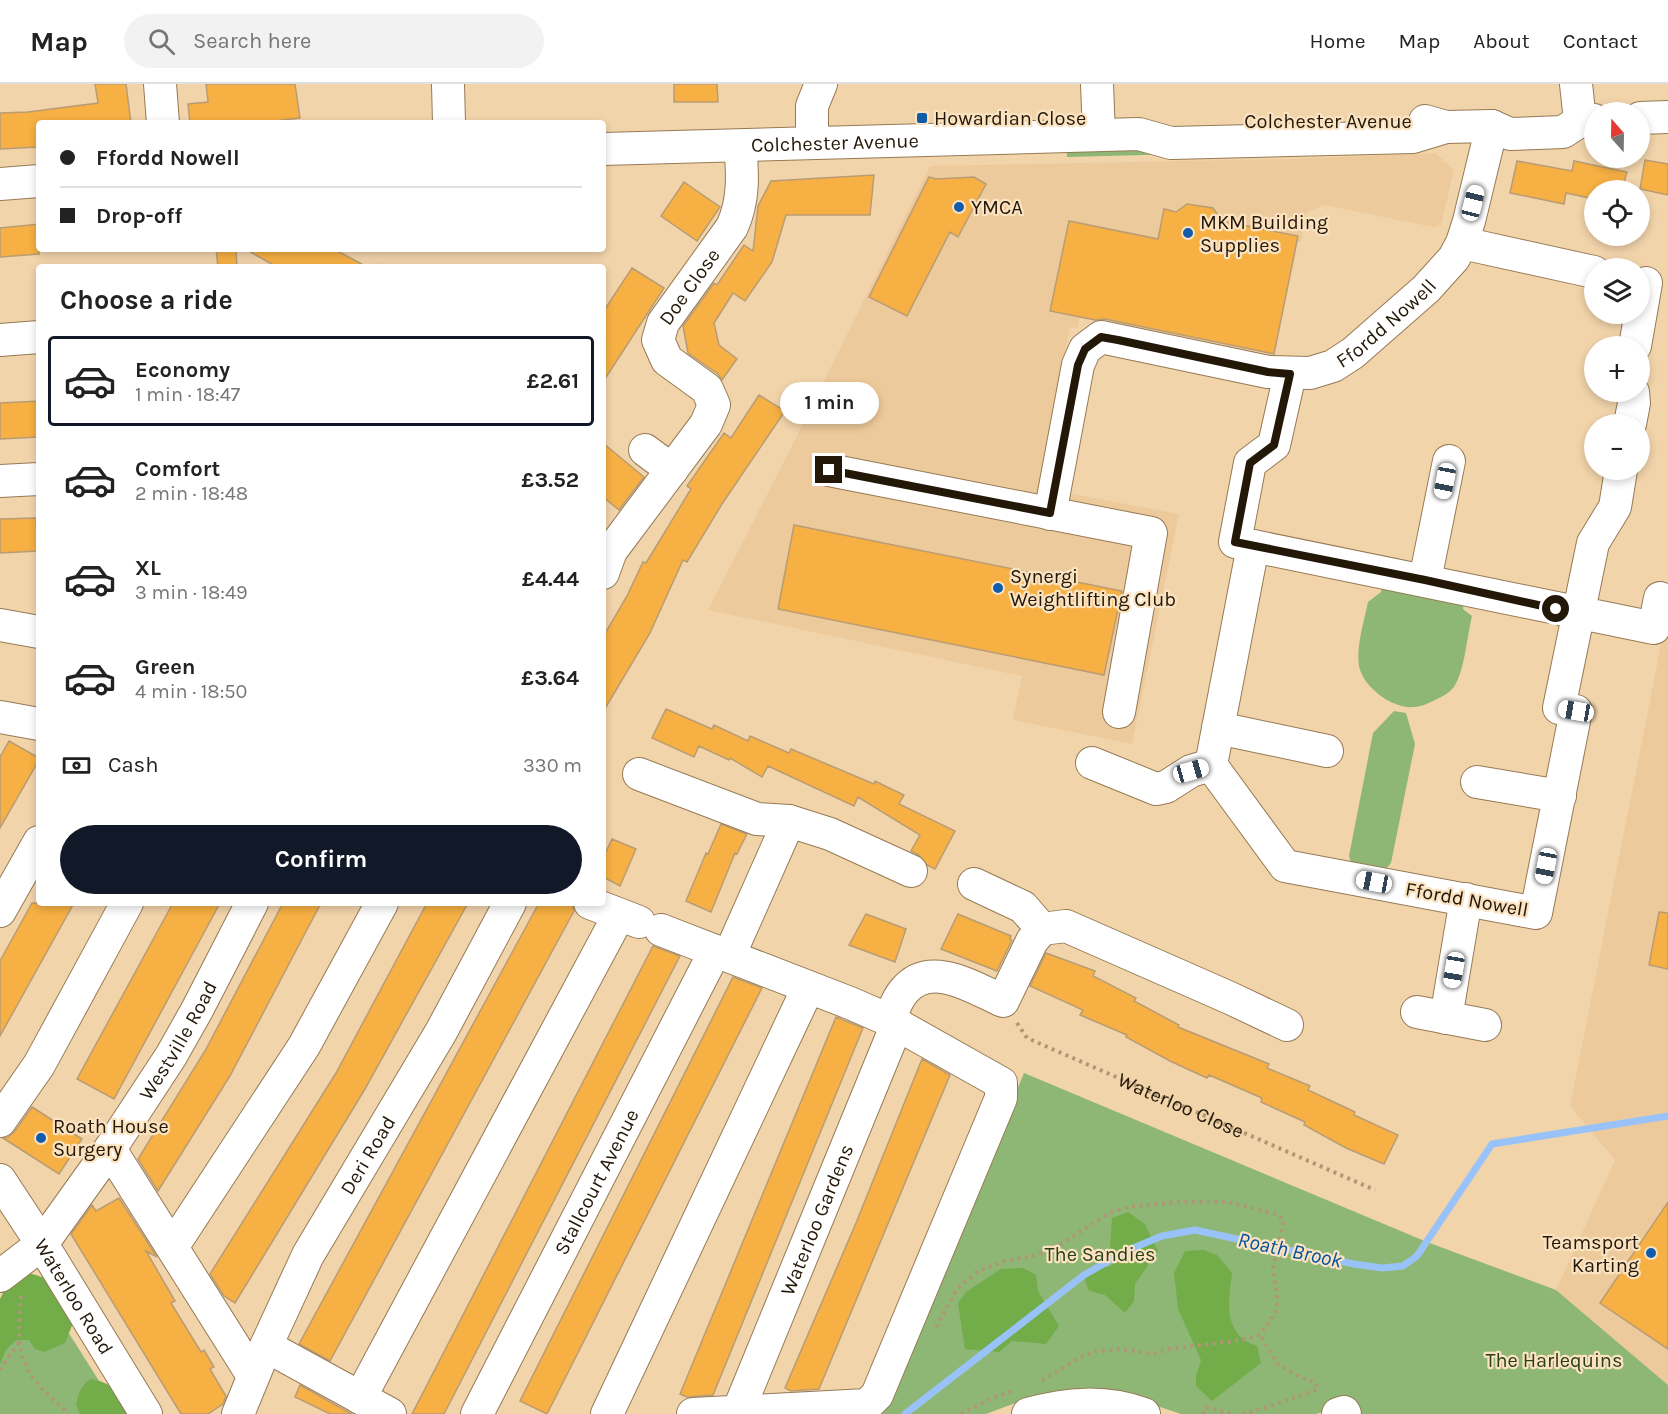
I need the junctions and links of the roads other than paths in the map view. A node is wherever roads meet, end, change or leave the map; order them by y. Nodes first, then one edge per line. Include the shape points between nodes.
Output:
1 (160, 84) edge
2 (448, 84) edge
3 (821, 84) edge
4 (1098, 84) edge
5 (1576, 84) edge
6 (1584, 110) edge
7 (1668, 117) edge
8 (1650, 118) edge
9 (1584, 119) edge
10 (164, 120) edge
11 (450, 120) edge
12 (1492, 126) junction
13 (1099, 135) junction
14 (812, 144) junction
15 (740, 146) junction
16 (606, 149) edge
17 (36, 180) edge
18 (0, 183) edge
19 (1462, 243) junction
20 (1584, 270) edge
21 (1651, 283) edge
22 (1638, 336) edge
23 (36, 337) edge
24 (0, 340) edge
25 (1290, 374) junction
26 (645, 450) dead end
27 (1449, 461) dead end
28 (672, 470) junction
29 (829, 470) dead end
30 (36, 479) edge
31 (1620, 480) edge
32 (0, 481) edge
33 (1050, 513) junction
34 (1253, 546) junction
35 (606, 565) edge
36 (1425, 580) junction
37 (1660, 597) dead end
38 (1578, 614) junction
39 (0, 625) edge
40 (36, 631) edge
41 (1119, 712) dead end
42 (0, 717) edge
43 (36, 723) edge
44 (1218, 728) junction
45 (1327, 751) dead end
46 (1092, 763) dead end
47 (1211, 765) junction
48 (639, 774) dead end
49 (1477, 782) dead end
50 (1560, 796) junction
51 (789, 821) junction
52 (36, 847) edge
53 (910, 871) dead end
54 (974, 884) dead end
55 (1466, 899) junction
56 (125, 906) edge
57 (250, 906) edge
58 (380, 906) edge
59 (508, 906) edge
60 (598, 906) edge
61 (0, 911) edge
62 (620, 915) junction
63 (1042, 929) junction
64 (722, 954) junction
65 (808, 988) junction
66 (893, 1022) junction
67 (1287, 1025) dead end
68 (1485, 1025) dead end
69 (0, 1121) edge
70 (110, 1149) junction
71 (0, 1180) edge
72 (42, 1244) junction
73 (173, 1246) junction
74 (10, 1286) edge
75 (266, 1346) junction
76 (254, 1376) junction
77 (360, 1398) junction
78 (1026, 1401) edge
79 (737, 1413) edge
80 (146, 1414) edge
81 (238, 1414) edge
82 (390, 1414) edge
83 (477, 1414) edge
84 (607, 1414) edge
85 (693, 1414) edge
86 (1144, 1414) edge
87 (1338, 1414) edge
88 (1345, 1414) edge

1 - 10 street
2 - 11 street
3 - 14 street via 812,106
4 - 13 street
5 - 6 street
7 - 8 street
9 - 12 street, Colchester Avenue via 1561,110 1508,114
12 - 13 street, Colchester Avenue via 1446,127 1413,137 1171,143 1139,134
12 - 19 street, Ffordd Nowell
13 - 14 street, Colchester Avenue
14 - 15 street, Colchester Avenue
15 - 16 street, Colchester Avenue
15 - 28 street, Doe Close via 739,212 663,323 658,340 667,360 707,388 714,405 706,424
17 - 18 street
19 - 20 street
19 - 25 street, Ffordd Nowell via 1426,289 1353,353 1333,366
21 - 22 street
23 - 24 street
25 - 33 street, Ffordd Nowell via 1101,337 1085,349 1078,365
25 - 34 street via 1274,445 1250,463 1235,542
26 - 28 street
27 - 36 street
28 - 35 street, Doe Close via 611,551
29 - 33 street
30 - 32 street
31 - 38 street, Ffordd Nowell via 1615,507 1593,543
33 - 41 street via 1151,533
34 - 36 street
34 - 44 street
36 - 38 street
37 - 38 street via 1654,628
38 - 50 street, Ffordd Nowell via 1559,708 1576,711
39 - 40 street
42 - 43 street
44 - 45 street
44 - 47 street
46 - 47 street via 1156,789
47 - 55 street, Ffordd Nowell via 1285,866
48 - 51 street via 757,819
49 - 50 street
50 - 55 street, Ffordd Nowell via 1536,913
51 - 53 street via 830,834
51 - 64 street, Stallcourt Avenue
52 - 61 street
54 - 63 street via 1023,907
55 - 68 street via 1431,1015
56 - 69 street via 39,1065
57 - 70 street, Westville Road via 171,1056
58 - 73 street via 304,1046
59 - 75 street, Deri Road via 441,1032 308,1255
60 - 62 street
62 - 64 street
62 - 77 street
63 - 66 street via 1032,941 1003,1001 958,981 927,977 905,990
63 - 67 street via 1066,926
64 - 65 street
64 - 83 street, Stallcourt Avenue
65 - 66 street
65 - 84 street
66 - 79 street, Waterloo Gardens
66 - 79 street via 1001,1083 1001,1098 877,1395 867,1404
70 - 72 street, Westville Road
70 - 73 street
71 - 72 street, Waterloo Road
72 - 74 street, Westville Road
72 - 80 street, Waterloo Road
73 - 76 street
75 - 76 street, Deri Road
75 - 77 street
76 - 81 street, Deri Road
77 - 82 street
78 - 86 street via 1113,1405
79 - 85 street
87 - 88 street

